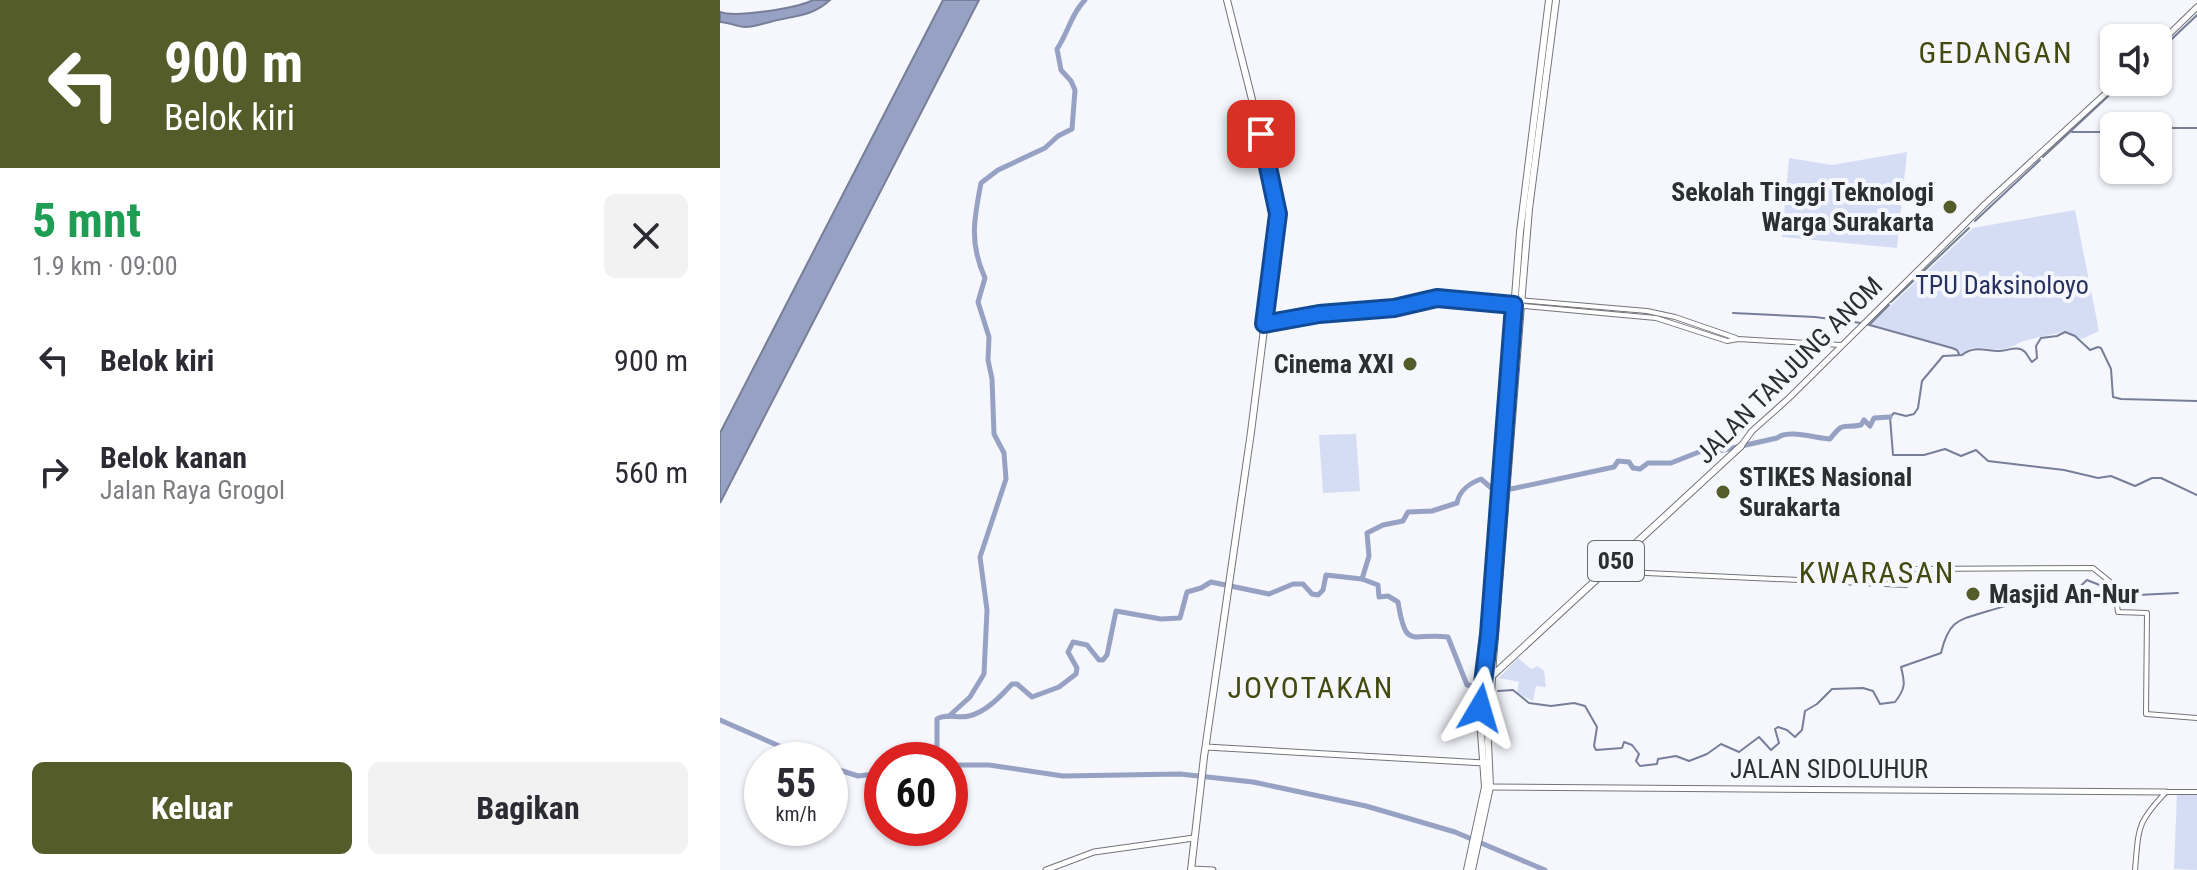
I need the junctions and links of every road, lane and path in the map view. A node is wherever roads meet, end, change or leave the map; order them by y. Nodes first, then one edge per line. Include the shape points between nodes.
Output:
1 (1227, 0) edge
2 (1549, 0) edge
3 (1556, 0) edge
4 (2197, 7) edge
5 (2172, 31) edge
6 (2103, 96) edge
7 (1517, 302) junction
8 (1656, 315) junction
9 (1265, 321) junction
10 (1728, 335) junction
11 (1738, 339) junction
12 (1727, 341) junction
13 (1824, 344) junction
14 (1841, 345) junction
15 (1834, 353) junction
16 (1742, 444) joint
17 (1604, 571) junction
18 (1488, 676) junction
19 (1482, 689) junction
20 (1491, 692) junction
21 (2197, 718) edge
22 (1206, 747) junction
23 (1485, 763) junction
24 (1488, 787) junction
25 (2166, 792) junction
26 (2197, 792) edge
27 (1194, 838) junction
28 (1191, 869) edge
29 (1046, 870) edge
30 (1213, 870) edge
31 (1470, 870) edge
32 (2135, 870) edge

1 - 9 main road via 1277,205
2 - 7 main road via 1524,192
3 - 7 main road
4 - 5 main road
6 - 14 main road, JALAN TANJUNG ANOM / 050
7 - 8 street
7 - 9 street via 1420,295
7 - 18 main road
8 - 10 street
8 - 12 street
9 - 22 main road
10 - 11 street
10 - 12 street
11 - 12 street
11 - 13 street
13 - 14 street
13 - 15 street
14 - 15 main road, JALAN TANJUNG ANOM / 050
15 - 16 main road, JALAN TANJUNG ANOM / 050
16 - 17 main road, JALAN TANJUNG ANOM / 050
17 - 18 main road, JALAN TANJUNG ANOM / 050
17 - 21 street via 1907,585 1914,569 2086,567 2112,582 2118,612 2147,613 2146,714
18 - 19 main road
18 - 20 main road
19 - 20 main road
19 - 23 main road
20 - 24 main road
22 - 23 main road
22 - 27 main road
23 - 24 main road
24 - 25 main road, JALAN SIDOLUHUR
24 - 31 main road
25 - 26 street
25 - 32 street via 2140,823
27 - 28 main road
27 - 29 main road via 1094,852
28 - 30 main road

